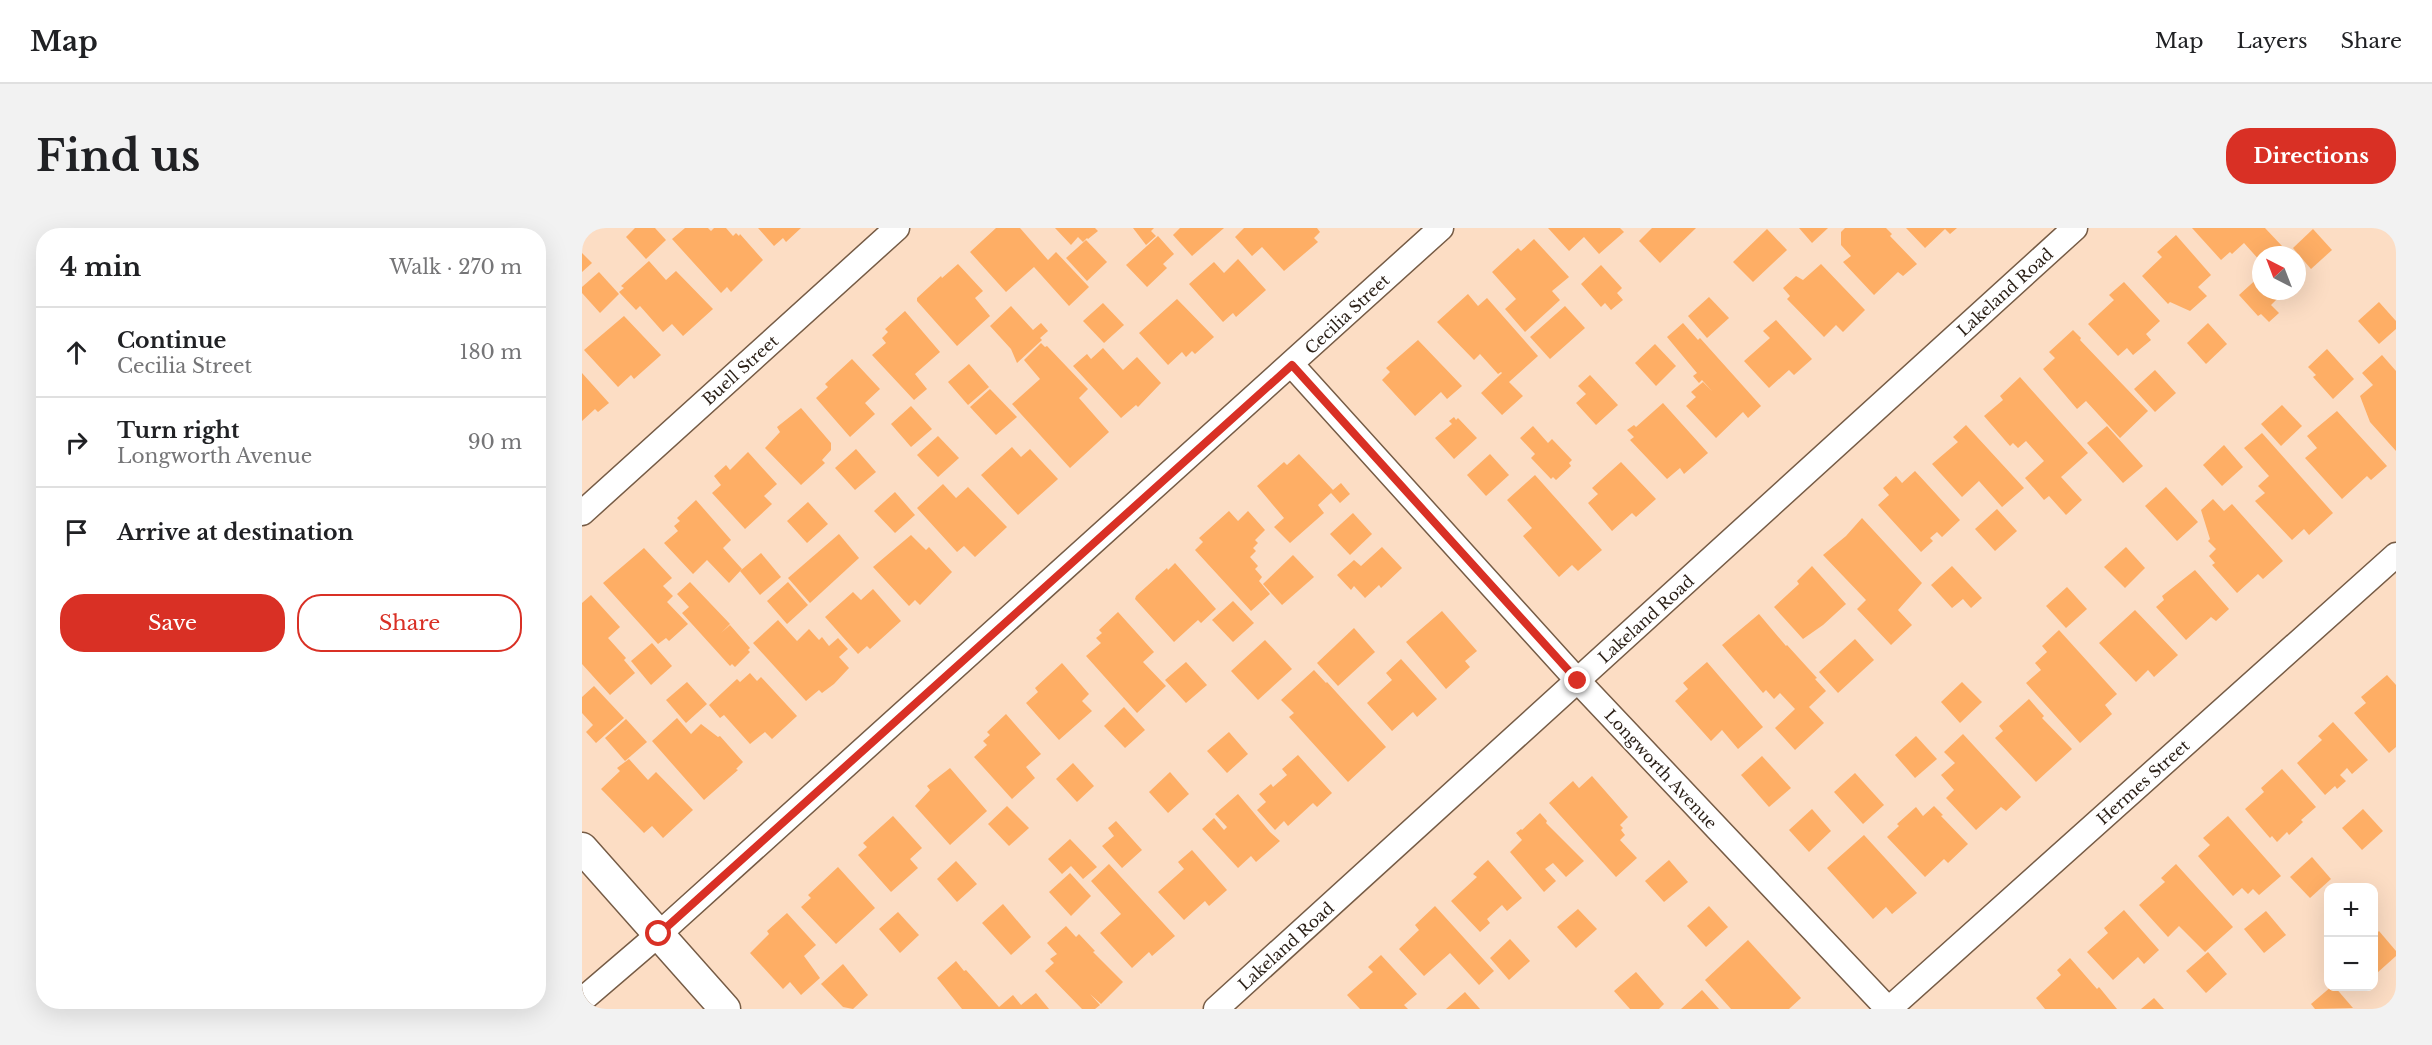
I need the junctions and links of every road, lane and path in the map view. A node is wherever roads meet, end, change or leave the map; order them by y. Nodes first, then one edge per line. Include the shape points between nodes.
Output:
1 (897, 228) edge
2 (1441, 228) edge
3 (2075, 228) edge
4 (1292, 365) junction
5 (582, 513) edge
6 (2396, 555) edge
7 (1578, 681) junction
8 (582, 848) edge
9 (659, 934) junction
10 (582, 1000) edge
11 (725, 1009) edge
12 (1216, 1009) edge
13 (1889, 1009) edge

1 - 5 street, Buell Street
2 - 4 street, Cecilia Street
3 - 7 street, Lakeland Road
4 - 7 street, Longworth Avenue
4 - 9 street, Cecilia Street
6 - 13 street, Hermes Street
7 - 12 street, Lakeland Road
7 - 13 street, Longworth Avenue
8 - 9 street
9 - 10 street, Cecilia Street
9 - 11 street

